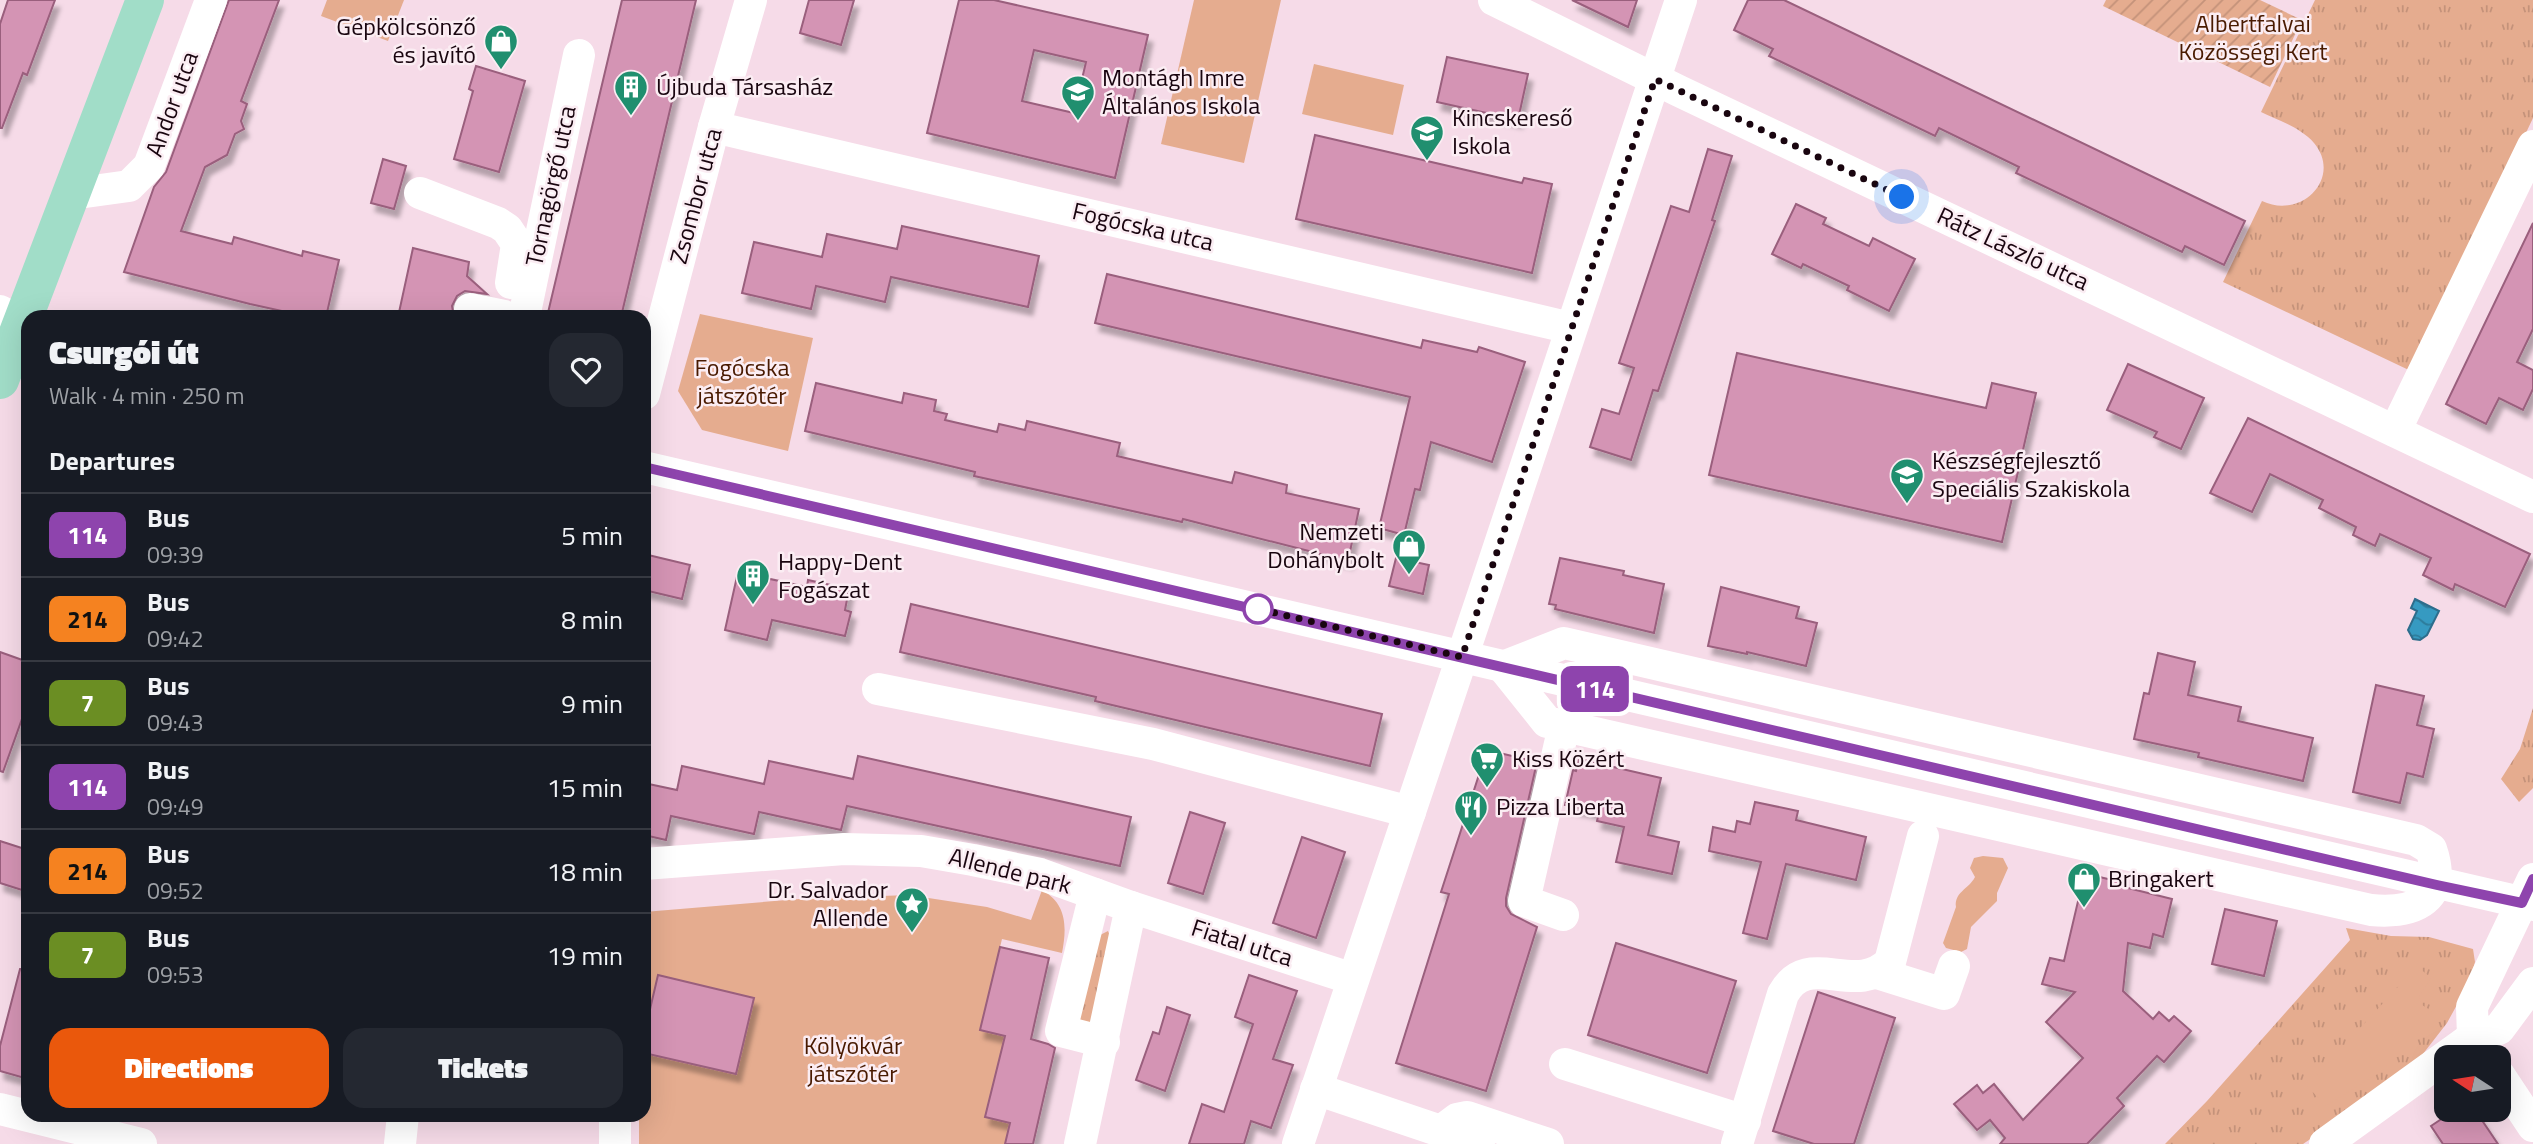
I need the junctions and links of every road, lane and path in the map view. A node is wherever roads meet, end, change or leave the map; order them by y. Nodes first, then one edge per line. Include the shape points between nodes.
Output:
1 (145, 0) edge
2 (211, 0) edge
3 (751, 0) edge
4 (1494, 0) edge
5 (1681, 0) edge
6 (579, 55) dead end
7 (1655, 79) junction
8 (714, 127) junction
9 (2533, 146) edge
10 (420, 193) dead end
11 (71, 194) junction
12 (470, 309) dead end
13 (476, 310) edge
14 (511, 310) edge
15 (512, 310) edge
16 (12, 320) edge
17 (1571, 328) junction
18 (651, 367) edge
19 (0, 380) edge
20 (2395, 431) junction
21 (651, 469) edge
22 (2533, 497) edge
23 (1462, 657) junction
24 (1503, 667) junction
25 (878, 688) dead end
26 (1564, 726) junction
27 (1410, 812) junction
28 (1923, 836) dead end
29 (651, 863) edge
30 (2437, 885) junction
31 (1095, 894) junction
32 (2529, 896) edge
33 (1131, 907) junction
34 (1563, 915) dead end
35 (1954, 966) dead end
36 (1877, 972) junction
37 (1353, 979) junction
38 (2533, 983) edge
39 (1104, 1042) junction
40 (2480, 1045) edge
41 (2482, 1045) edge
42 (1565, 1064) dead end
43 (2434, 1076) edge
44 (1316, 1089) junction
45 (2511, 1094) edge
46 (0, 1109) edge
47 (21, 1112) edge
48 (402, 1122) edge
49 (615, 1122) edge
50 (90, 1123) edge
51 (2533, 1126) edge
52 (1440, 1131) junction
53 (1741, 1132) edge
54 (141, 1144) edge
55 (400, 1144) edge
56 (615, 1144) edge
57 (1080, 1144) edge
58 (1298, 1144) edge
59 (1479, 1144) edge
60 (1548, 1144) edge
61 (2325, 1144) edge

1 - 11 main road
2 - 11 street, Andor utca via 149,166 129,186
3 - 8 street, Zsombor utca
4 - 7 street, Rátz László utca
5 - 7 street
6 - 15 street, Tornagörgő utca
7 - 17 street
7 - 20 street, Rátz László utca
8 - 17 street, Fogócska utca
8 - 18 street, Zsombor utca
9 - 20 street
10 - 14 street via 498,223 513,236 518,253
11 - 16 main road
12 - 13 street
16 - 19 main road
17 - 23 street
20 - 22 street, Rátz László utca
21 - 23 street
23 - 24 street
23 - 27 street
24 - 26 street via 1547,722
24 - 30 street
25 - 27 street via 1169,748
26 - 30 street via 2371,910 2390,912 2412,906
26 - 34 street via 1524,901
27 - 37 street
28 - 36 street via 1890,962
29 - 31 street, Allende park via 844,849 921,851 1040,874
30 - 32 street
31 - 33 street, Allende park
31 - 39 street via 1061,1031
32 - 40 street via 2472,1007
33 - 37 street, Fiatal utca
33 - 39 street
35 - 36 street via 1944,994
36 - 53 street via 1871,976 1809,973 1794,978 1783,994
37 - 44 street
38 - 41 street
39 - 57 street
42 - 53 street
43 - 61 street
44 - 52 street
44 - 58 street
45 - 51 street
46 - 47 street
48 - 55 street
49 - 56 street
50 - 54 street
52 - 59 street
52 - 60 street via 1467,1117

